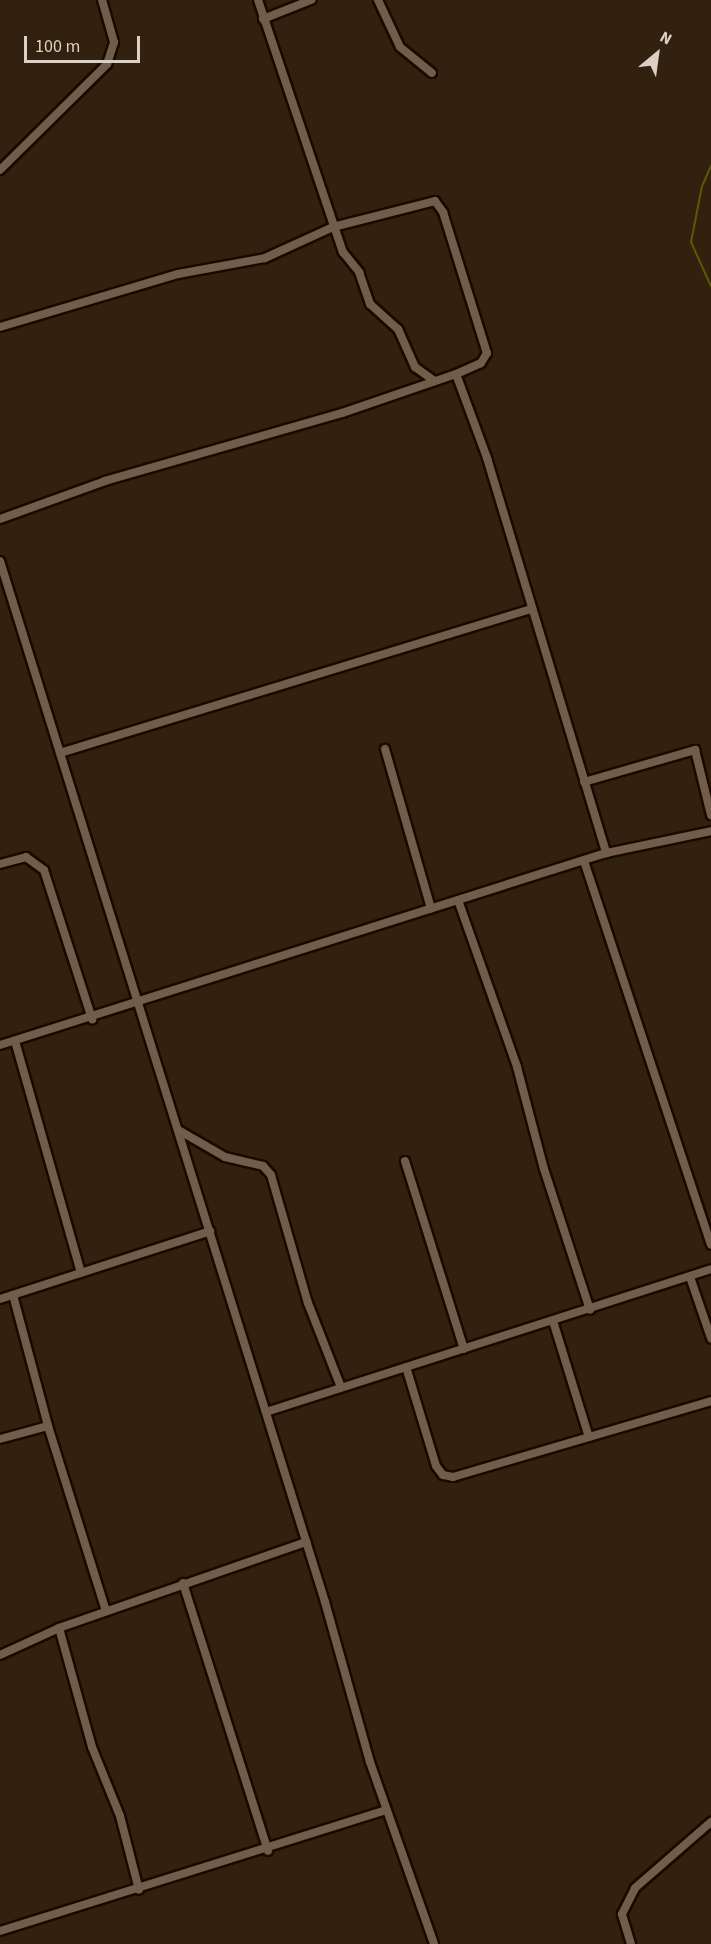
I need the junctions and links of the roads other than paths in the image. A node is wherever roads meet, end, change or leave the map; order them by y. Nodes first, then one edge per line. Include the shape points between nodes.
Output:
1 (102, 0) edge
2 (258, 0) edge
3 (310, 0) edge
4 (378, 0) edge
5 (263, 18) junction
6 (432, 73) dead end
7 (0, 170) edge
8 (333, 227) junction
9 (0, 327) edge
10 (456, 374) junction
11 (434, 381) junction
12 (0, 519) edge
13 (0, 561) edge
14 (530, 609) junction
15 (386, 748) dead end
16 (60, 753) junction
17 (584, 782) junction
18 (711, 815) edge
19 (711, 831) edge
20 (606, 852) junction
21 (584, 861) junction
22 (0, 864) edge
23 (458, 900) junction
24 (431, 908) junction
25 (138, 1002) junction
26 (92, 1019) junction
27 (15, 1041) junction
28 (0, 1045) edge
29 (180, 1131) junction
30 (405, 1161) dead end
31 (210, 1231) junction
32 (711, 1244) edge
33 (711, 1269) edge
34 (81, 1273) junction
35 (690, 1277) junction
36 (14, 1295) junction
37 (0, 1299) edge
38 (590, 1310) junction
39 (553, 1321) junction
40 (711, 1338) edge
41 (464, 1349) junction
42 (406, 1368) junction
43 (340, 1387) junction
44 (711, 1401) edge
45 (266, 1412) junction
46 (48, 1426) junction
47 (589, 1437) junction
48 (0, 1439) edge
49 (306, 1542) junction
50 (183, 1583) junction
51 (106, 1611) junction
52 (59, 1628) junction
53 (0, 1656) edge
54 (387, 1810) junction
55 (711, 1822) edge
56 (268, 1851) junction
57 (139, 1890) junction
58 (0, 1931) edge
59 (434, 1944) edge
60 (631, 1944) edge

1 - 7 street via 114,42 107,64
2 - 5 street
3 - 5 street
4 - 6 street via 400,47
5 - 8 street
8 - 9 street via 265,258 178,274
8 - 10 street via 438,202 487,353 481,363
8 - 11 street via 343,252 359,272 370,304 398,329 415,367
10 - 11 street
10 - 14 street via 487,458
11 - 12 street via 342,414 105,481
13 - 16 street
14 - 16 street
14 - 17 street
15 - 24 street
16 - 25 street
17 - 18 street via 695,750
17 - 20 street
19 - 20 street
20 - 21 street
21 - 23 street
21 - 32 street
22 - 26 street via 26,858 44,870
23 - 24 street
23 - 38 street via 517,1067 544,1169
24 - 25 street
25 - 26 street
25 - 29 street
26 - 27 street
27 - 28 street
27 - 34 street
29 - 31 street
29 - 43 street via 225,1157 249,1160 272,1175 308,1303
30 - 41 street
31 - 34 street
31 - 45 street
33 - 35 street
34 - 36 street
35 - 38 street
35 - 40 street
36 - 37 street
36 - 46 street
38 - 39 street
39 - 41 street
39 - 47 street
41 - 42 street
42 - 43 street
42 - 47 street via 443,1475 453,1477
43 - 45 street
44 - 47 street
45 - 49 street
46 - 48 street
46 - 51 street
49 - 50 street
49 - 54 street
50 - 51 street
50 - 56 street
51 - 52 street
52 - 53 street
52 - 57 street via 92,1747 120,1816
54 - 56 street
54 - 59 street
55 - 60 street via 635,1888 622,1914
56 - 57 street
57 - 58 street

